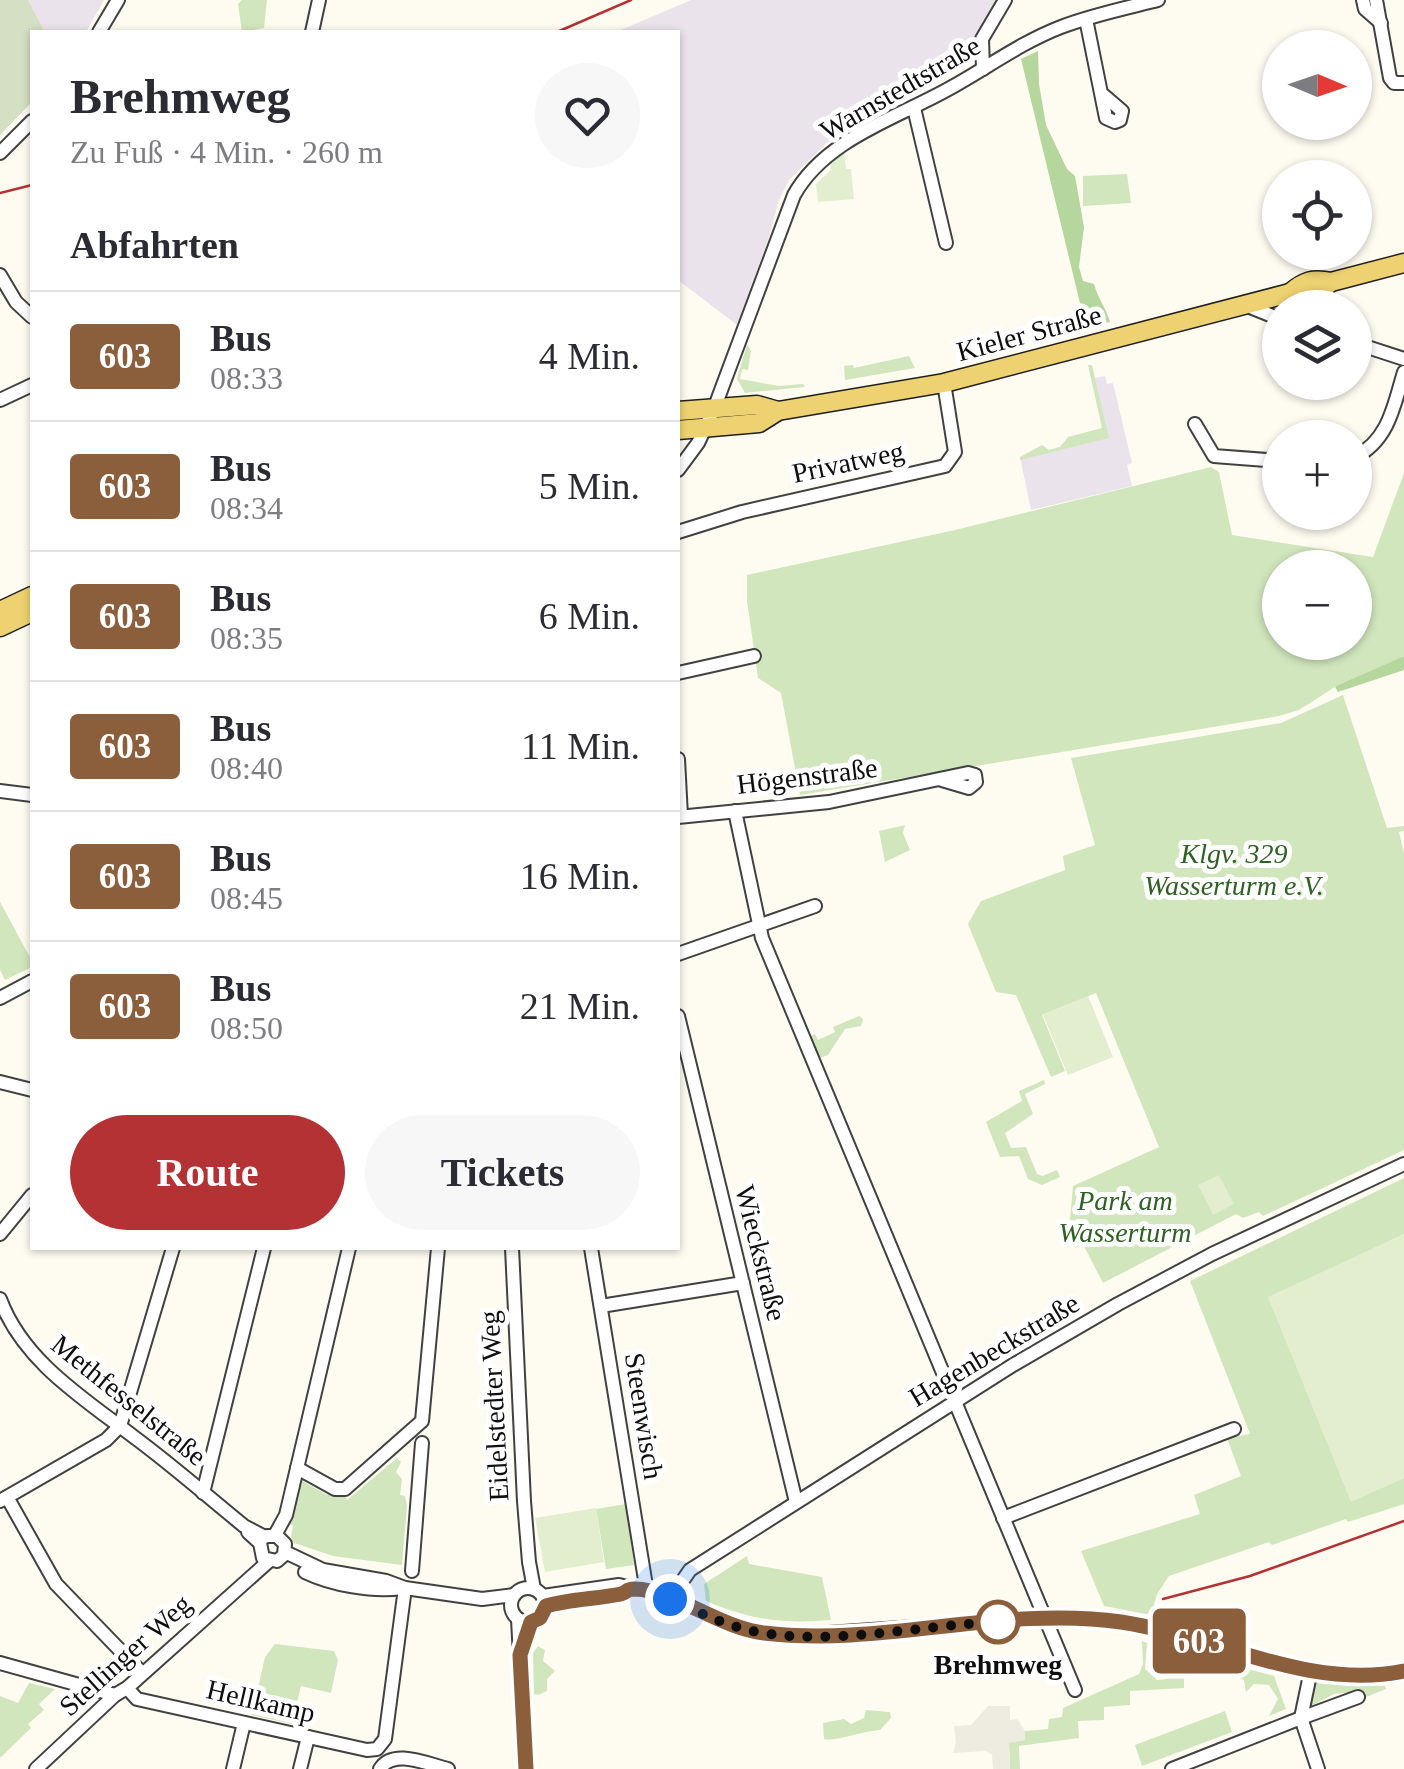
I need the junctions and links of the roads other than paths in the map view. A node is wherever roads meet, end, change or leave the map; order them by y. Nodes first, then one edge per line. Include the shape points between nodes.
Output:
1 (118, 0) edge
2 (319, 0) edge
3 (1005, 0) edge
4 (1158, 0) edge
5 (1364, 0) edge
6 (1376, 0) edge
7 (1086, 18) junction
8 (1381, 23) junction
9 (101, 30) edge
10 (312, 30) edge
11 (983, 69) junction
12 (1404, 84) edge
13 (1101, 92) dead end
14 (914, 108) junction
15 (30, 123) edge
16 (0, 153) edge
17 (946, 243) dead end
18 (1404, 264) edge
19 (0, 275) edge
20 (1321, 290) edge
21 (1262, 303) edge
22 (1245, 305) junction
23 (1262, 311) edge
24 (30, 315) edge
25 (1372, 349) edge
26 (1404, 359) edge
27 (1404, 372) edge
28 (944, 383) junction
29 (30, 386) edge
30 (0, 400) edge
31 (714, 409) junction
32 (680, 411) edge
33 (778, 411) junction
34 (1195, 424) dead end
35 (706, 429) junction
36 (680, 430) edge
37 (1372, 446) edge
38 (1262, 460) edge
39 (680, 462) edge
40 (680, 531) edge
41 (30, 597) edge
42 (0, 610) edge
43 (30, 613) edge
44 (0, 627) edge
45 (754, 656) dead end
46 (680, 673) edge
47 (942, 780) dead end
48 (0, 791) edge
49 (30, 794) edge
50 (735, 810) junction
51 (680, 816) edge
52 (815, 906) dead end
53 (758, 928) junction
54 (680, 953) edge
55 (30, 981) edge
56 (0, 998) edge
57 (680, 1024) edge
58 (0, 1082) edge
59 (30, 1090) edge
60 (1404, 1164) edge
61 (30, 1197) edge
62 (0, 1234) edge
63 (173, 1250) edge
64 (264, 1250) edge
65 (350, 1250) edge
66 (438, 1250) edge
67 (512, 1250) edge
68 (591, 1250) edge
69 (743, 1284) junction
70 (0, 1299) edge
71 (601, 1306) junction
72 (955, 1401) junction
73 (120, 1426) junction
74 (1234, 1429) dead end
75 (422, 1443) dead end
76 (296, 1468) junction
77 (203, 1493) junction
78 (4, 1499) edge
79 (796, 1502) junction
80 (1003, 1518) junction
81 (271, 1549) junction
82 (412, 1571) dead end
83 (405, 1588) junction
84 (646, 1592) junction
85 (670, 1599) junction
86 (528, 1603) junction
87 (1045, 1618) junction
88 (0, 1663) edge
89 (1311, 1670) junction
90 (1404, 1671) edge
91 (142, 1673) junction
92 (1075, 1690) dead end
93 (121, 1692) junction
94 (1358, 1696) dead end
95 (1301, 1718) junction
96 (244, 1723) junction
97 (308, 1737) junction
98 (36, 1769) edge
99 (233, 1769) edge
100 (300, 1769) edge
101 (380, 1769) edge
102 (448, 1769) edge
103 (526, 1769) edge
104 (1172, 1769) edge
105 (1318, 1769) edge

1 - 9 street
2 - 10 street
3 - 11 street via 982,39
4 - 7 street, Warnstedtstraße
5 - 8 street via 1364,9
6 - 8 street
7 - 11 street, Warnstedtstraße
7 - 13 street
8 - 12 street via 1390,78
11 - 14 street, Warnstedtstraße
14 - 17 street
14 - 31 street, Warnstedtstraße via 844,143 796,191
15 - 16 street
18 - 20 main road, Kieler Straße via 1330,282
19 - 24 street
21 - 22 main road, Kieler Straße
22 - 23 street
22 - 28 main road, Kieler Straße
25 - 26 street
27 - 37 street via 1383,434
28 - 33 main road, Kieler Straße
28 - 40 street, Privatweg via 955,445 948,464
29 - 30 street
31 - 32 main road, Kieler Straße
31 - 33 main road, Kieler Straße via 757,405
31 - 35 street, Warnstedtstraße
33 - 35 main road, Kieler Straße via 759,423
34 - 38 street via 1214,456
35 - 36 main road, Kieler Straße
35 - 39 street, Warnstedtstraße
41 - 42 main road
43 - 44 main road
45 - 46 street
47 - 50 street, Högenstraße via 829,802
48 - 49 street
50 - 51 street, Högenstraße
50 - 53 street
52 - 53 street
53 - 54 street
53 - 72 street
55 - 56 street
57 - 69 street, Wieckstraße
58 - 59 street
60 - 72 street, Hagenbeckstraße via 1157,1282
61 - 62 street
63 - 73 street
64 - 77 street
65 - 76 street
66 - 76 street via 422,1420 345,1489
67 - 86 street, Eidelstedter Weg
68 - 71 street, Steenwisch
69 - 71 street
69 - 79 street, Wieckstraße
70 - 73 street, Methfesselstraße via 10,1336
71 - 84 street, Steenwisch
72 - 79 street, Hagenbeckstraße
72 - 80 street
73 - 77 street, Methfesselstraße
73 - 78 street
74 - 80 street
75 - 82 street
76 - 81 street
77 - 81 street, Methfesselstraße
78 - 91 street via 56,1584
79 - 85 street, Hagenbeckstraße via 690,1570
80 - 87 street
81 - 83 street, Methfesselstraße via 323,1570
81 - 91 street, Stellinger Weg via 261,1572
83 - 86 street, Methfesselstraße
83 - 97 street, Hellkamp via 385,1739 372,1750
84 - 85 street
84 - 86 street via 609,1586
85 - 87 street via 743,1629 800,1635
86 - 103 street via 520,1655
87 - 89 street via 1126,1623
87 - 92 street
88 - 93 street, Hellkamp
89 - 90 street
89 - 95 street
91 - 93 street, Stellinger Weg
93 - 96 street, Hellkamp
93 - 98 street, Stellinger Weg
94 - 95 street
95 - 104 street
95 - 105 street
96 - 97 street, Hellkamp
96 - 99 street
97 - 100 street
101 - 102 street via 397,1758

